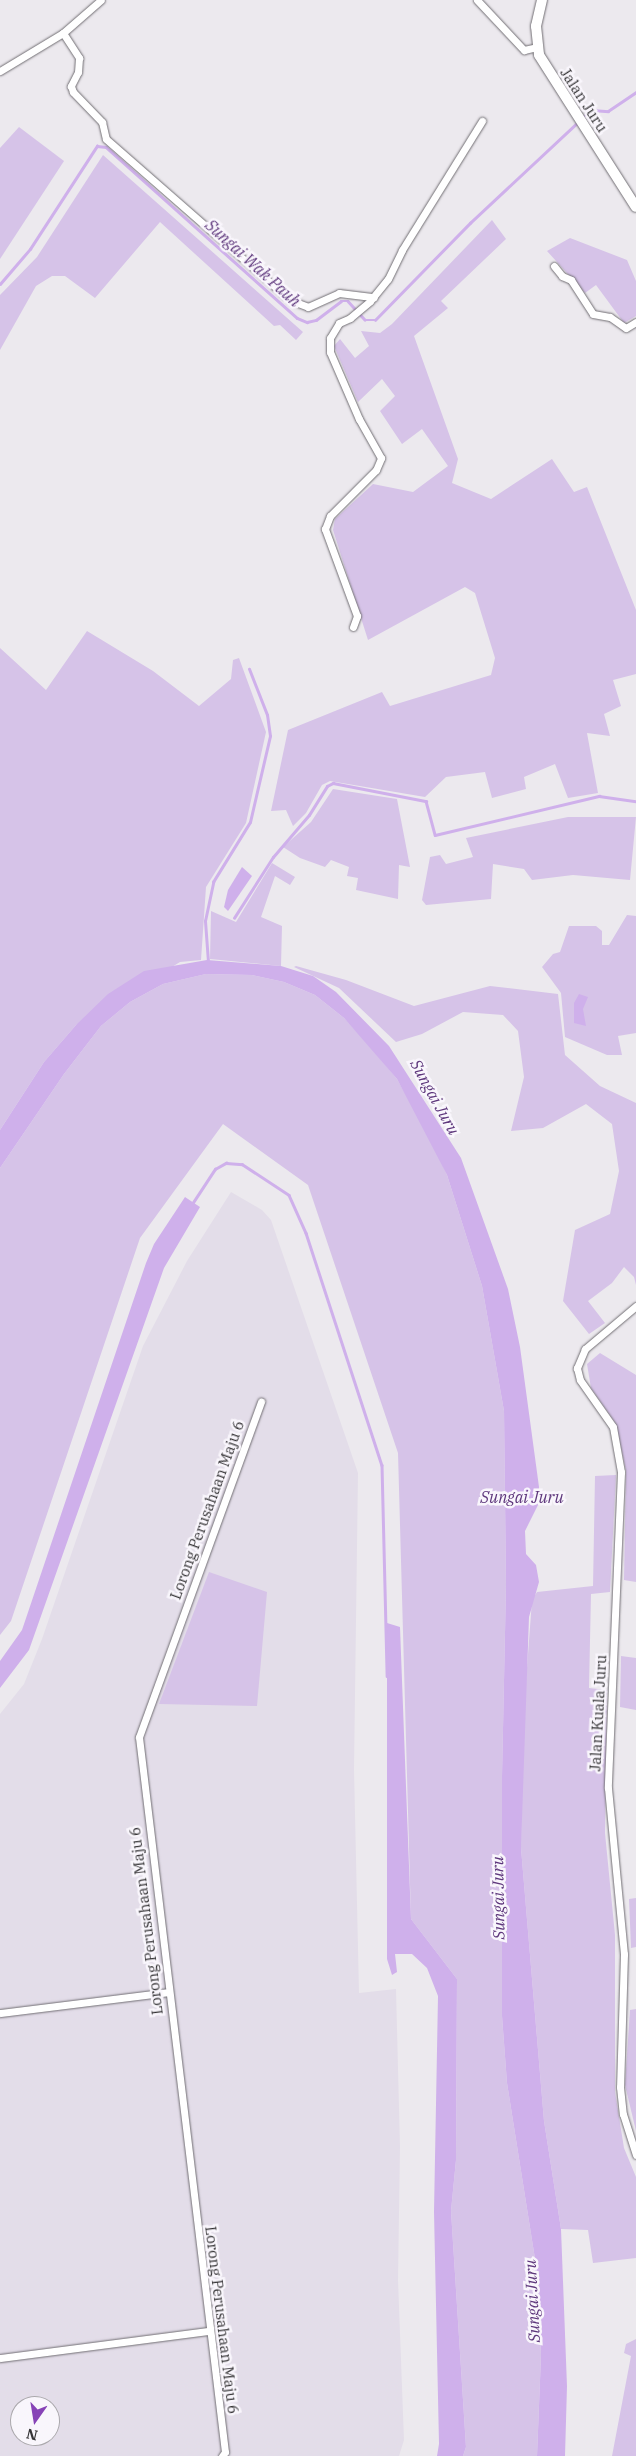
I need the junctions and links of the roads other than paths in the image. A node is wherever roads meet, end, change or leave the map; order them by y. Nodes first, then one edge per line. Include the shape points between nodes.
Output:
1 (101, 0) edge
2 (477, 0) edge
3 (542, 0) edge
4 (63, 34) junction
5 (537, 47) junction
6 (0, 71) edge
7 (482, 121) dead end
8 (636, 207) edge
9 (554, 266) dead end
10 (358, 294) junction
11 (374, 297) junction
12 (358, 311) junction
13 (636, 322) edge
14 (354, 627) dead end
15 (636, 1306) edge
16 (261, 1401) dead end
17 (168, 1992) junction
18 (0, 2014) edge
19 (636, 2156) edge
20 (208, 2331) junction
21 (0, 2358) edge
22 (222, 2456) edge

1 - 4 street
2 - 5 street via 524,50
3 - 5 street, Jalan Juru via 536,26
4 - 6 street
4 - 10 street via 79,58 78,72 71,86 73,92 102,122 106,139 295,303 308,307 339,293
5 - 8 street, Jalan Juru via 544,65
7 - 11 street via 402,250 388,279
9 - 13 street via 562,276 571,280 593,314 610,318 626,328
10 - 11 street
10 - 12 street
11 - 12 street
12 - 14 street via 339,322 330,338 330,352 359,419 381,458 376,470 330,516 325,529 357,616
15 - 19 street, Jalan Kuala Juru via 586,1349 577,1368 580,1380 613,1427 621,1472 608,1788 624,1954 620,2086 623,2114
16 - 17 street, Lorong Perusahaan Maju 6 via 139,1738
17 - 18 street
17 - 20 street, Lorong Perusahaan Maju 6
20 - 21 street
20 - 22 street, Lorong Perusahaan Maju 6

